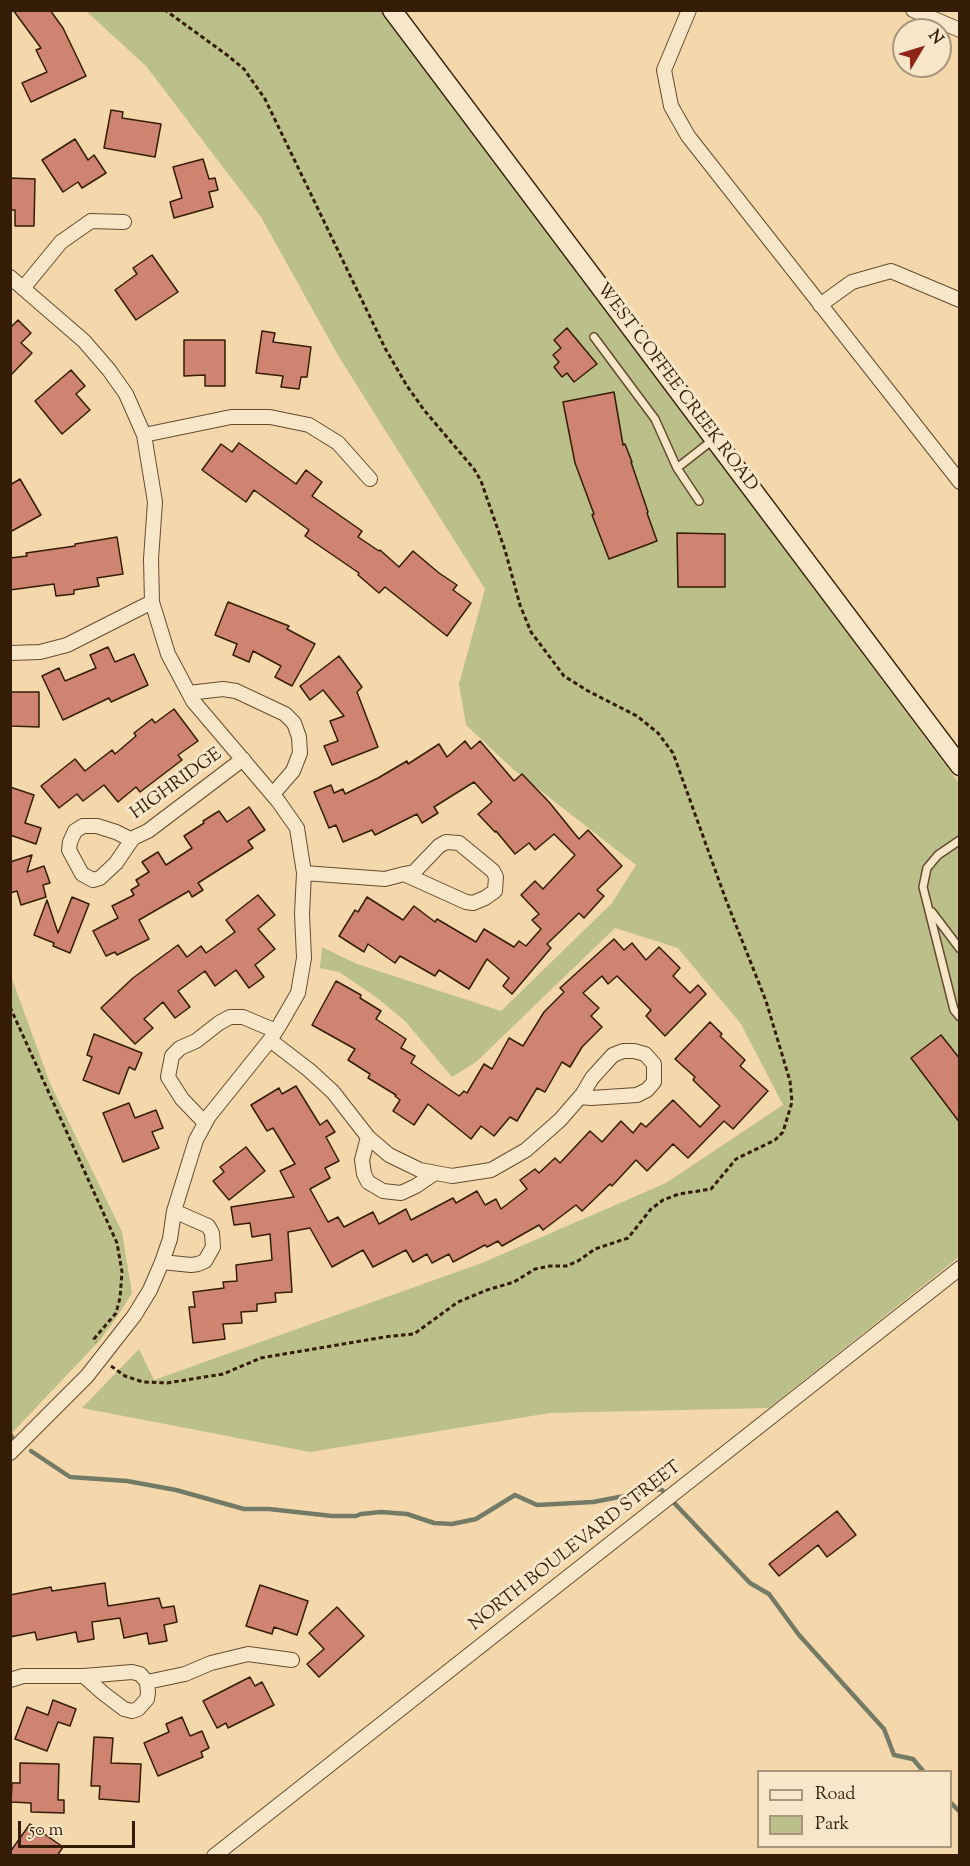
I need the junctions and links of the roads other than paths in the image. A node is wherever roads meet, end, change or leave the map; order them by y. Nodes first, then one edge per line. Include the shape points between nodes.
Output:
1 (392, 10) edge
2 (689, 10) edge
3 (914, 10) edge
4 (960, 30) edge
5 (124, 222) dead end
6 (10, 277) edge
7 (24, 287) junction
8 (960, 300) edge
9 (820, 305) junction
10 (594, 337) dead end
11 (144, 435) junction
12 (714, 439) junction
13 (677, 468) junction
14 (370, 479) dead end
15 (960, 482) edge
16 (699, 501) dead end
17 (152, 602) junction
18 (10, 653) edge
19 (189, 693) junction
20 (243, 759) junction
21 (960, 766) edge
22 (273, 794) junction
23 (132, 840) junction
24 (960, 840) edge
25 (304, 873) junction
26 (404, 874) junction
27 (928, 908) junction
28 (960, 949) edge
29 (960, 1017) edge
30 (273, 1036) junction
31 (580, 1097) junction
32 (205, 1123) junction
33 (368, 1137) junction
34 (435, 1173) junction
35 (174, 1210) junction
36 (162, 1262) junction
37 (960, 1268) edge
38 (10, 1453) edge
39 (292, 1660) dead end
40 (84, 1676) junction
41 (10, 1680) edge
42 (147, 1682) junction
43 (214, 1856) edge

1 - 12 street, WEST COFFEE CREEK ROAD
2 - 9 street via 664,70 671,106 688,136
3 - 4 street
5 - 7 street via 91,221 61,242
6 - 7 street
7 - 11 street via 84,341 109,370 126,394
8 - 9 street via 891,271 852,282
9 - 15 street
10 - 13 lane via 655,419
11 - 14 street via 231,417 270,417 309,425 338,442
11 - 17 street via 155,502
12 - 13 lane
12 - 21 street, WEST COFFEE CREEK ROAD
13 - 16 lane
17 - 18 street via 67,645 40,652
17 - 19 street via 168,654
19 - 20 street
19 - 22 street via 236,691 285,714 294,723 300,753 293,771
20 - 22 street
20 - 23 street, HIGHRIDGE
22 - 25 street via 297,828
23 - 23 street, HIGHRIDGE via 97,826 83,826 75,831 69,850 82,874 93,880 108,873
24 - 27 lane via 927,868 923,886
25 - 26 street via 385,879
25 - 30 street via 304,958 298,993
26 - 26 street via 414,872 446,842 459,843 493,871 495,891 473,903 466,902
27 - 28 lane
27 - 29 lane via 954,1010
30 - 32 street
30 - 32 street via 243,1017 230,1017 172,1056 168,1077
30 - 33 street via 333,1092
31 - 31 street via 613,1055 634,1051 645,1054 654,1064 654,1082 637,1095
31 - 34 street via 526,1150 491,1170 452,1176
32 - 35 street
33 - 34 street via 389,1155
33 - 34 street via 362,1160 364,1174 368,1182 383,1191 401,1193
35 - 36 street
35 - 36 street via 208,1226 213,1247 205,1261 198,1264
36 - 38 street via 150,1290 111,1347
37 - 43 street, NORTH BOULEVARD STREET
39 - 42 street via 249,1654
40 - 41 street via 22,1676
40 - 42 street via 132,1672
40 - 42 street via 102,1693 132,1711 147,1699

